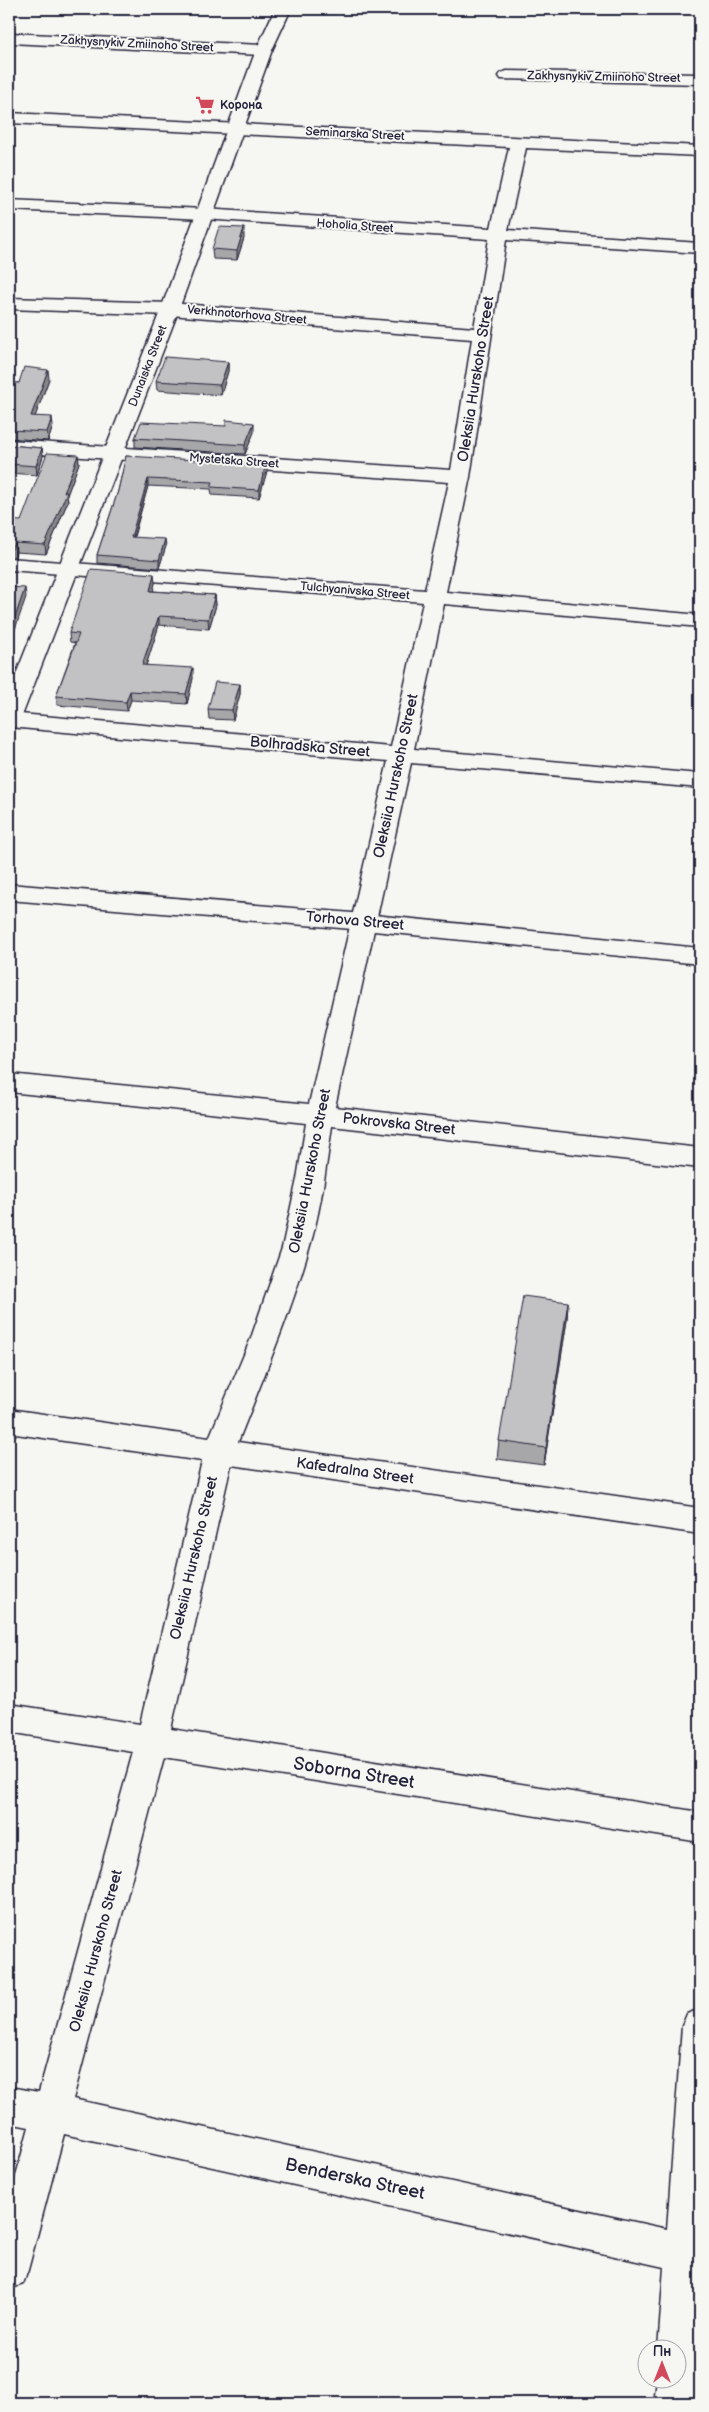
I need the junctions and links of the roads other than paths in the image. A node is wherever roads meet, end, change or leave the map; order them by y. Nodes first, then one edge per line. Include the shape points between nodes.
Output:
1 (283, 9) edge
2 (9, 38) edge
3 (264, 50) junction
4 (507, 76) dead end
5 (700, 79) edge
6 (9, 118) edge
7 (235, 129) junction
8 (519, 142) junction
9 (700, 151) edge
10 (9, 205) edge
11 (204, 214) junction
12 (498, 236) junction
13 (700, 248) edge
14 (9, 303) edge
15 (170, 309) junction
16 (484, 334) junction
17 (9, 446) edge
18 (115, 453) junction
19 (460, 477) junction
20 (9, 564) edge
21 (67, 568) junction
22 (435, 597) junction
23 (700, 621) edge
24 (9, 721) edge
25 (401, 755) junction
26 (700, 781) edge
27 (9, 892) edge
28 (364, 922) junction
29 (700, 956) edge
30 (9, 1083) edge
31 (320, 1115) junction
32 (700, 1158) edge
33 (9, 1421) edge
34 (219, 1451) junction
35 (700, 1521) edge
36 (9, 1718) edge
37 (152, 1742) junction
38 (700, 1826) edge
39 (700, 2026) edge
40 (9, 2105) edge
41 (53, 2113) junction
42 (692, 2252) edge
43 (9, 2270) edge
44 (680, 2340) edge
45 (675, 2390) edge
46 (674, 2403) edge

1 - 3 street, Dunaiska Street
2 - 3 street, Zakhysnykiv Zmiinoho Street
3 - 7 street, Dunaiska Street
4 - 5 street, Zakhysnykiv Zmiinoho Street
6 - 7 street, Seminarska Street
7 - 8 street, Seminarska Street
7 - 11 street, Dunaiska Street
8 - 9 street, Seminarska Street
8 - 12 street, Oleksiia Hurskoho Street
10 - 11 street, Hoholia Street
11 - 12 street, Hoholia Street
11 - 15 street, Dunaiska Street
12 - 13 street, Hoholia Street
12 - 16 street, Oleksiia Hurskoho Street
14 - 15 street, Verkhnotorhova Street
15 - 16 street, Verkhnotorhova Street
15 - 18 street, Dunaiska Street
16 - 19 street, Oleksiia Hurskoho Street
17 - 18 street, Mystetska Street
18 - 19 street, Mystetska Street
18 - 21 street, Dunaiska Street
19 - 22 street, Oleksiia Hurskoho Street
20 - 21 street, Tulchyanivska Street
21 - 22 street, Tulchyanivska Street
21 - 24 street, Dunaiska Street
22 - 23 street, Tulchyanivska Street
22 - 25 street, Oleksiia Hurskoho Street
24 - 25 street, Bolhradska Street
25 - 26 street, Bolhradska Street
25 - 28 street, Oleksiia Hurskoho Street
27 - 28 street, Torhova Street
28 - 29 street, Torhova Street
28 - 31 street, Oleksiia Hurskoho Street
30 - 31 street, Pokrovska Street
31 - 32 street, Pokrovska Street
31 - 34 street, Oleksiia Hurskoho Street via 311,1179 296,1248 265,1338
33 - 34 street, Kafedralna Street
34 - 35 street, Kafedralna Street
34 - 37 street, Oleksiia Hurskoho Street
36 - 37 street, Soborna Street
37 - 38 street, Soborna Street
37 - 41 street, Oleksiia Hurskoho Street
39 - 42 street
40 - 41 street, Benderska Street
41 - 42 street, Benderska Street
41 - 43 street, Oleksiia Hurskoho Street
42 - 44 street
45 - 46 street

